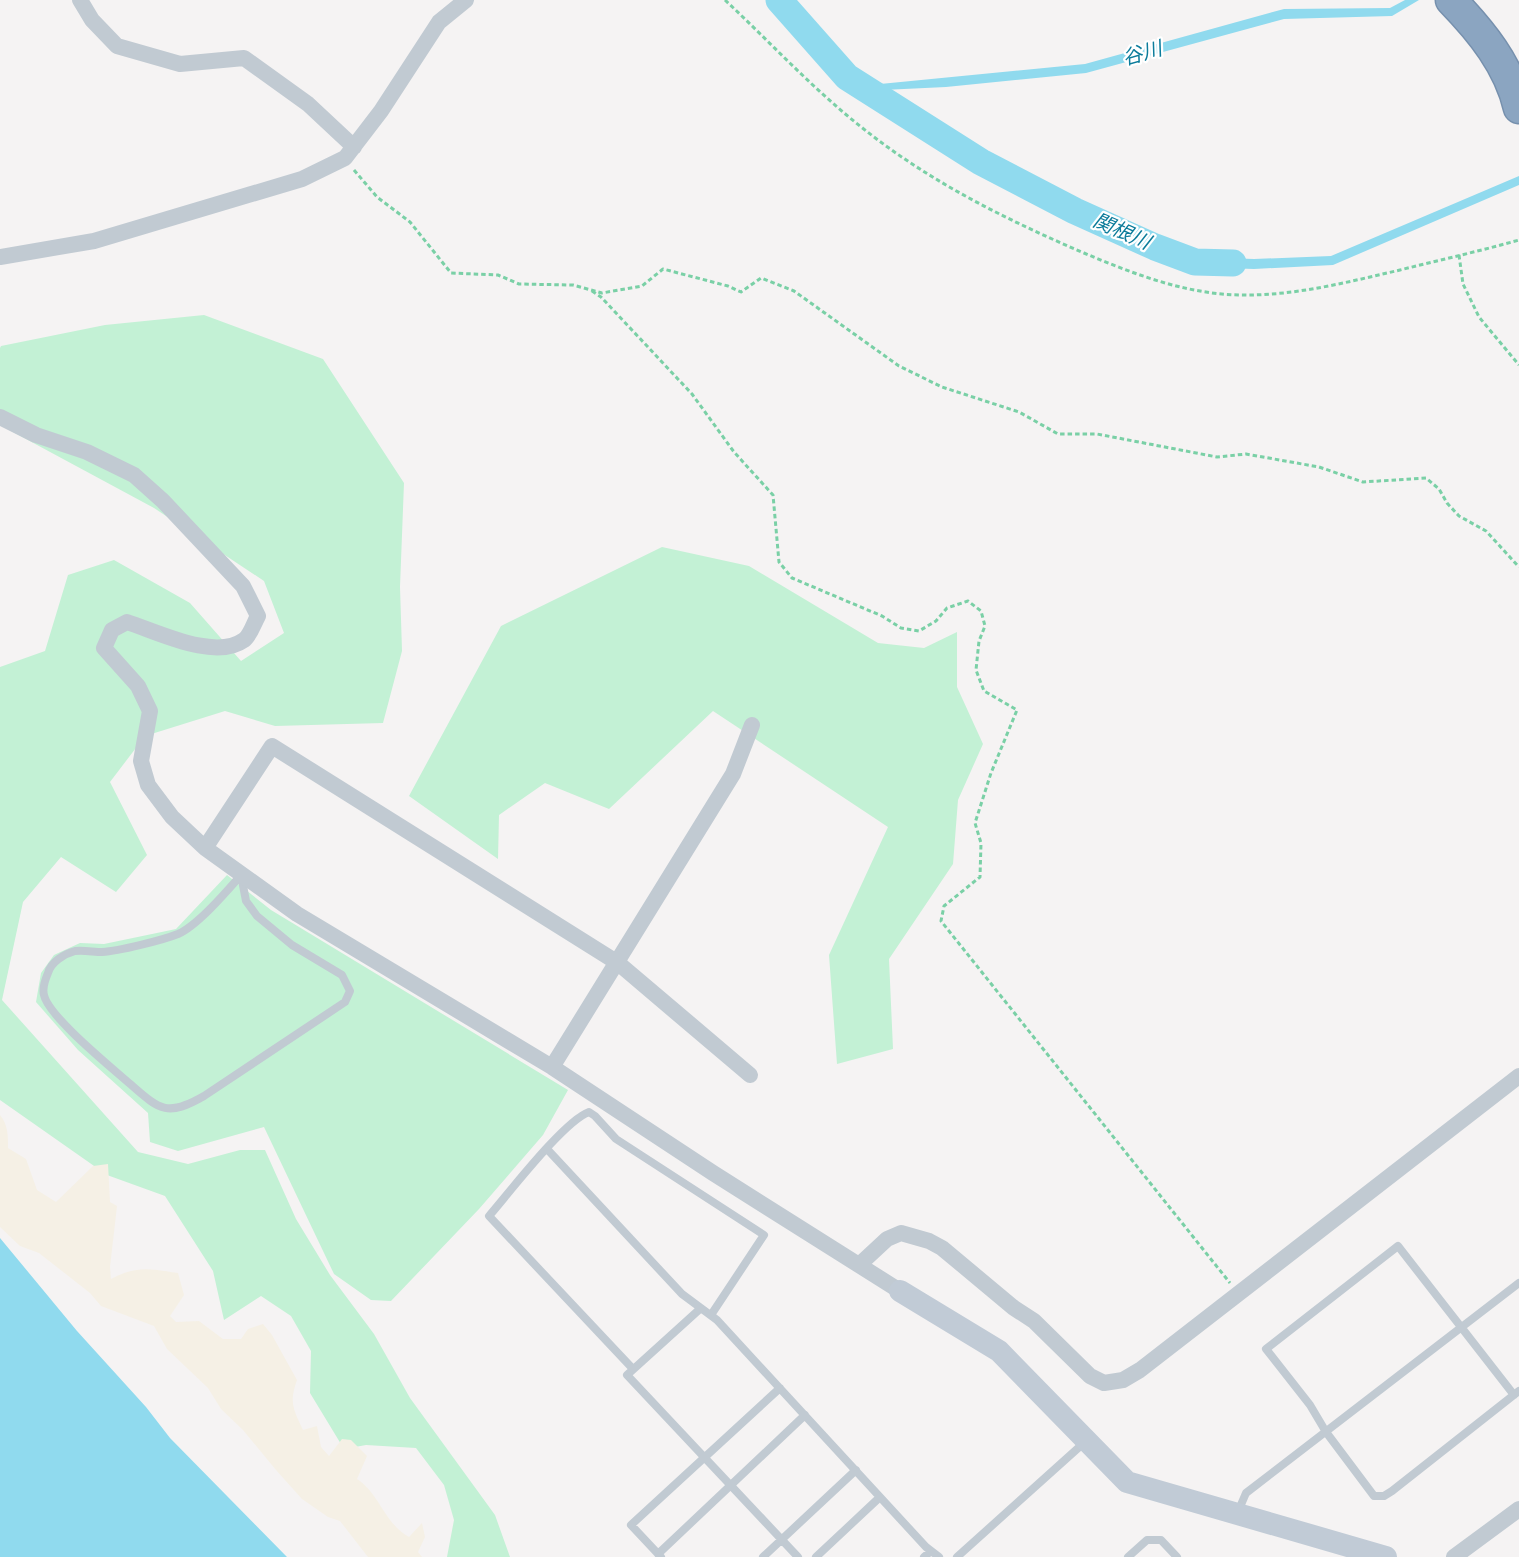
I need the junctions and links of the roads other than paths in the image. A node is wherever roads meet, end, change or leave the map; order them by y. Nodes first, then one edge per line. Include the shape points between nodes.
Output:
1 (80, 0) edge
2 (466, 0) edge
3 (1453, 1) edge
4 (1519, 108) edge
5 (350, 153) junction
6 (0, 257) edge
7 (0, 417) edge
8 (752, 725) dead end
9 (205, 848) junction
10 (241, 875) junction
11 (618, 963) junction
12 (552, 1067) junction
13 (750, 1075) dead end
14 (1519, 1076) edge
15 (547, 1149) junction
16 (859, 1265) junction
17 (1519, 1283) edge
18 (900, 1291) joint
19 (701, 1308) junction
20 (711, 1316) junction
21 (1462, 1328) junction
22 (633, 1369) junction
23 (780, 1388) junction
24 (1516, 1393) edge
25 (805, 1415) junction
26 (1326, 1432) junction
27 (1086, 1441) junction
28 (704, 1457) junction
29 (856, 1470) junction
30 (731, 1485) junction
31 (880, 1497) junction
32 (1519, 1509) edge
33 (1237, 1515) junction
34 (782, 1539) junction
35 (928, 1554) edge
36 (659, 1555) edge
37 (763, 1557) edge
38 (798, 1557) edge
39 (816, 1557) edge
40 (939, 1557) edge
41 (957, 1557) edge
42 (1128, 1557) edge
43 (1177, 1557) edge
44 (1386, 1557) edge
45 (1454, 1557) edge

1 - 5 street via 92,20 117,46 180,64 244,58 308,104
2 - 5 street via 439,22
3 - 4 highway via 1490,45 1506,72
5 - 6 street via 302,179 94,241
7 - 9 street via 134,475 243,586 258,616 246,639 230,646 207,648 127,622 112,630 104,648 138,686 150,711 141,761 148,785 172,818
8 - 11 street via 733,774
9 - 10 street
9 - 11 street via 272,746
10 - 10 lane via 212,908 180,933 103,952 75,951 60,958 49,969 45,981 43,994 47,1005 63,1023 138,1091 168,1110 186,1107 204,1096 345,1002 350,991 342,975 292,945 256,916 246,900
10 - 12 street via 297,915
11 - 12 street
11 - 13 street
12 - 16 street
14 - 16 street via 1123,1380 1104,1383 1084,1371 1034,1321 929,1241 901,1233 886,1239
15 - 19 lane via 682,1294
15 - 20 lane via 582,1114 589,1112 616,1139 764,1235
15 - 22 lane via 489,1216
16 - 18 street
17 - 21 lane
18 - 27 street via 999,1351
19 - 20 lane
19 - 22 lane
20 - 23 lane
21 - 24 lane
21 - 26 lane
21 - 26 lane via 1398,1246 1266,1349
22 - 28 lane via 627,1375
23 - 25 lane
23 - 28 lane
24 - 26 lane via 1384,1496 1374,1496
25 - 29 lane
25 - 30 lane
26 - 33 lane via 1246,1493
27 - 33 street via 1127,1482
27 - 41 lane
28 - 30 lane
28 - 36 lane via 631,1525
29 - 31 lane
29 - 34 lane
30 - 34 lane
30 - 36 lane
31 - 35 lane
31 - 39 lane
32 - 45 street
33 - 44 street
34 - 37 lane
34 - 38 lane
35 - 40 lane
42 - 43 lane via 1147,1540 1161,1540

